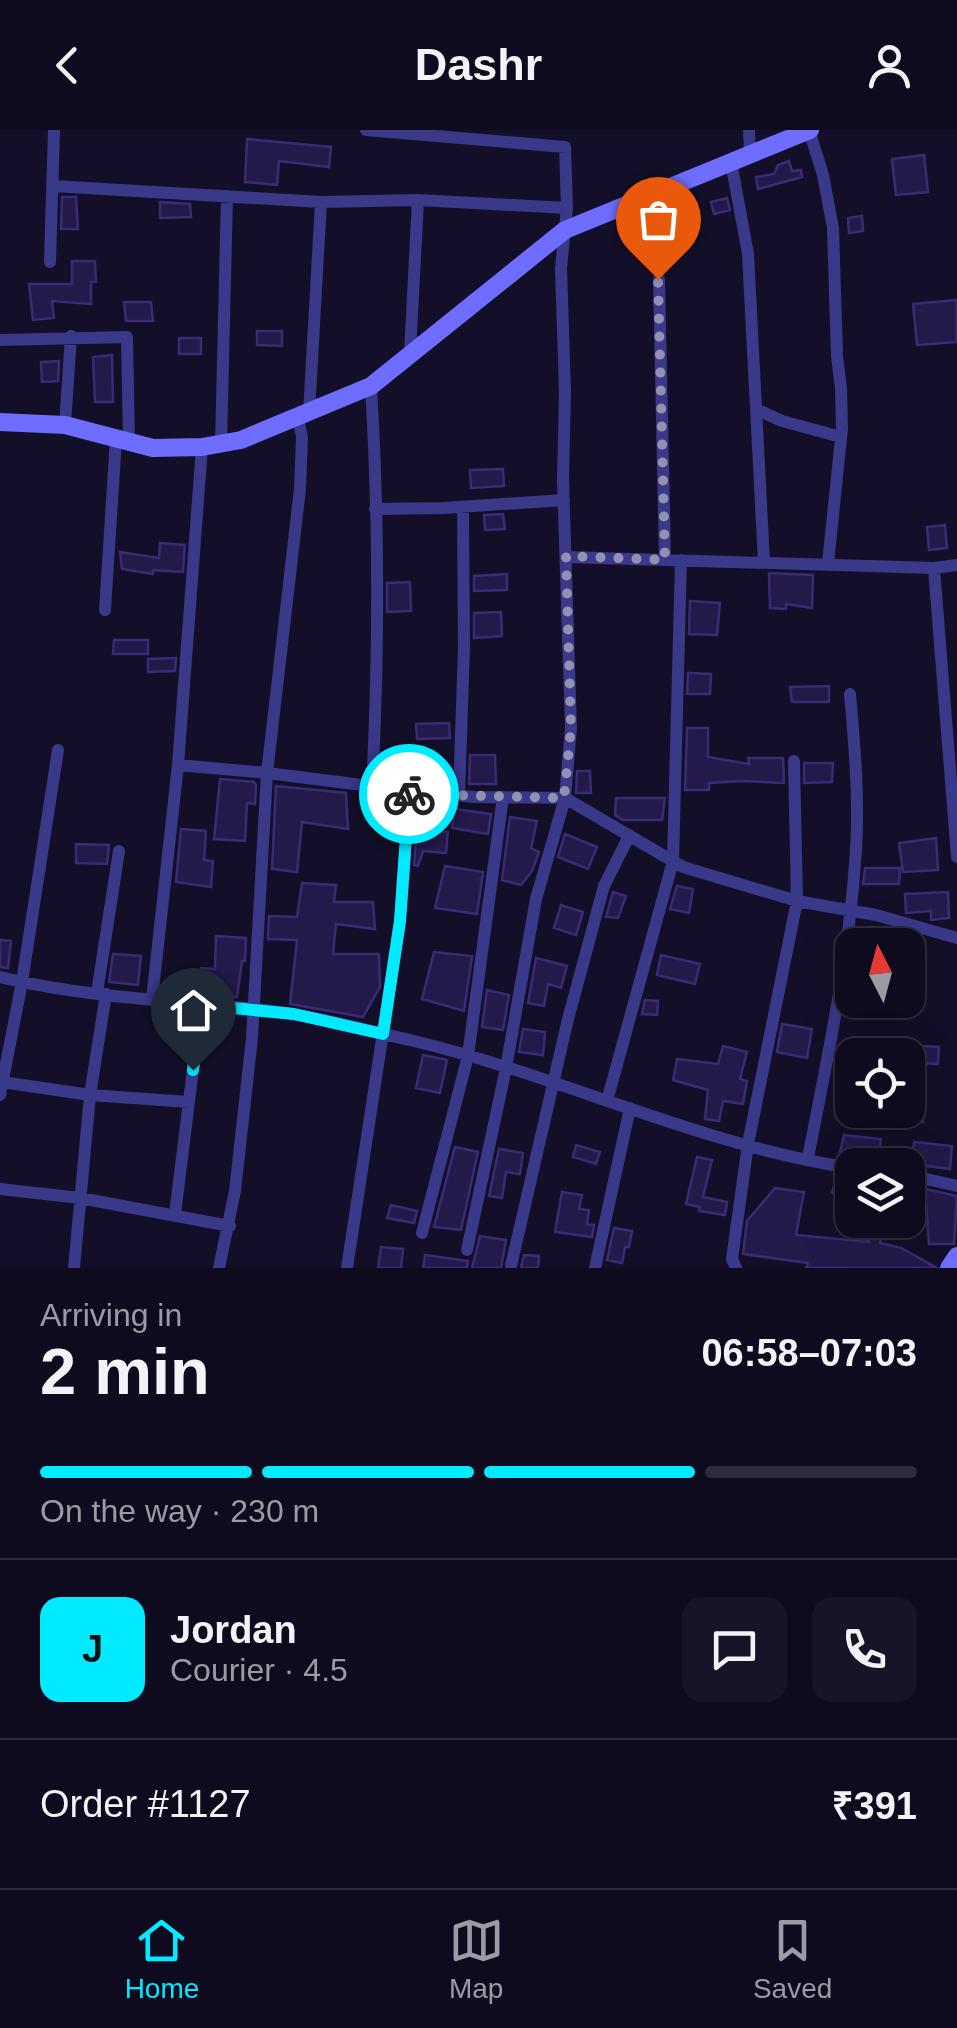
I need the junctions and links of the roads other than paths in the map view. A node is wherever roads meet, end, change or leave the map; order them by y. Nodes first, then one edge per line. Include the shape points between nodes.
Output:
1 (54, 130) edge
2 (366, 130) edge
3 (566, 130) edge
4 (750, 130) edge
5 (810, 130) edge
6 (565, 146) junction
7 (750, 154) junction
8 (731, 162) junction
9 (52, 186) junction
10 (227, 196) junction
11 (418, 200) junction
12 (321, 202) junction
13 (567, 208) junction
14 (565, 230) junction
15 (50, 262) dead end
16 (658, 279) dead end
17 (71, 336) junction
18 (0, 340) edge
19 (410, 352) junction
20 (371, 386) junction
21 (756, 409) junction
22 (304, 415) junction
23 (0, 422) edge
24 (66, 426) junction
25 (840, 437) junction
26 (123, 440) junction
27 (222, 444) junction
28 (202, 447) junction
29 (564, 500) junction
30 (463, 507) junction
31 (375, 508) junction
32 (566, 556) junction
33 (665, 560) junction
34 (681, 560) junction
35 (764, 562) junction
36 (828, 563) junction
37 (957, 565) edge
38 (934, 568) junction
39 (105, 610) dead end
40 (850, 694) dead end
41 (58, 750) dead end
42 (794, 761) dead end
43 (178, 765) junction
44 (267, 773) junction
45 (372, 787) junction
46 (410, 792) junction
47 (459, 795) junction
48 (502, 797) junction
49 (564, 798) junction
50 (628, 838) junction
51 (119, 851) dead end
52 (957, 857) edge
53 (673, 861) junction
54 (796, 901) junction
55 (850, 912) junction
56 (957, 938) edge
57 (0, 977) edge
58 (22, 982) junction
59 (101, 993) junction
60 (152, 999) junction
61 (201, 1005) junction
62 (255, 1009) junction
63 (383, 1034) junction
64 (468, 1056) junction
65 (506, 1068) junction
66 (552, 1084) junction
67 (1, 1088) edge
68 (90, 1095) junction
69 (607, 1101) junction
70 (189, 1102) junction
71 (630, 1108) junction
72 (748, 1144) junction
73 (808, 1158) junction
74 (835, 1164) edge
75 (925, 1179) edge
76 (957, 1186) edge
77 (0, 1189) edge
78 (80, 1198) junction
79 (175, 1214) junction
80 (230, 1226) junction
81 (422, 1234) dead end
82 (466, 1250) dead end
83 (957, 1256) edge
84 (511, 1266) edge
85 (74, 1268) edge
86 (219, 1268) edge
87 (347, 1268) edge
88 (595, 1268) edge
89 (736, 1268) edge
90 (948, 1268) edge

1 - 9 street
2 - 6 street
3 - 6 street
4 - 7 street
5 - 7 street
5 - 25 street via 833,228
6 - 13 street
7 - 8 street
8 - 14 street
8 - 21 street via 748,254
9 - 10 street
9 - 15 street
10 - 12 street
10 - 27 street
11 - 12 street
11 - 13 street
11 - 19 street
12 - 22 street
13 - 14 street
14 - 19 street
14 - 29 street
16 - 33 street
17 - 18 street
17 - 24 street
17 - 26 street via 128,338
19 - 20 street
20 - 22 street
20 - 31 street
21 - 25 street
21 - 35 street
22 - 27 street
22 - 44 street
23 - 24 street
24 - 26 street
25 - 36 street
26 - 28 street via 153,448
26 - 39 street
27 - 28 street
28 - 43 street
29 - 30 street
29 - 32 street
30 - 31 street
30 - 47 street
31 - 45 street
32 - 33 street
32 - 49 street via 571,728
33 - 34 street
34 - 35 street
34 - 53 street
35 - 36 street
36 - 38 street
37 - 38 street
38 - 52 street
40 - 55 street via 857,815
41 - 58 street
42 - 54 street
43 - 44 street
43 - 60 street
44 - 45 street
44 - 62 street
45 - 46 street
46 - 47 street
46 - 63 street
47 - 48 street
48 - 49 street
48 - 64 street
49 - 50 street
49 - 65 street via 536,899
50 - 53 street
50 - 66 street via 604,886
51 - 59 street
53 - 54 street
53 - 69 street
54 - 55 street
54 - 72 street
55 - 56 street
55 - 73 street
57 - 58 street
58 - 59 street
58 - 67 street
59 - 60 street
59 - 68 street
60 - 61 street
61 - 62 street
61 - 70 street
62 - 63 street
62 - 80 street
63 - 64 street
63 - 87 street
64 - 65 street
64 - 81 street
65 - 66 street
65 - 82 street
66 - 69 street
66 - 84 street
67 - 68 street
68 - 70 street
68 - 78 street
69 - 71 street
70 - 79 street
71 - 72 street
71 - 88 street
72 - 73 street
72 - 89 street
73 - 74 street
75 - 76 street
77 - 78 street
78 - 79 street
78 - 85 street
79 - 80 street
80 - 86 street
83 - 90 street

